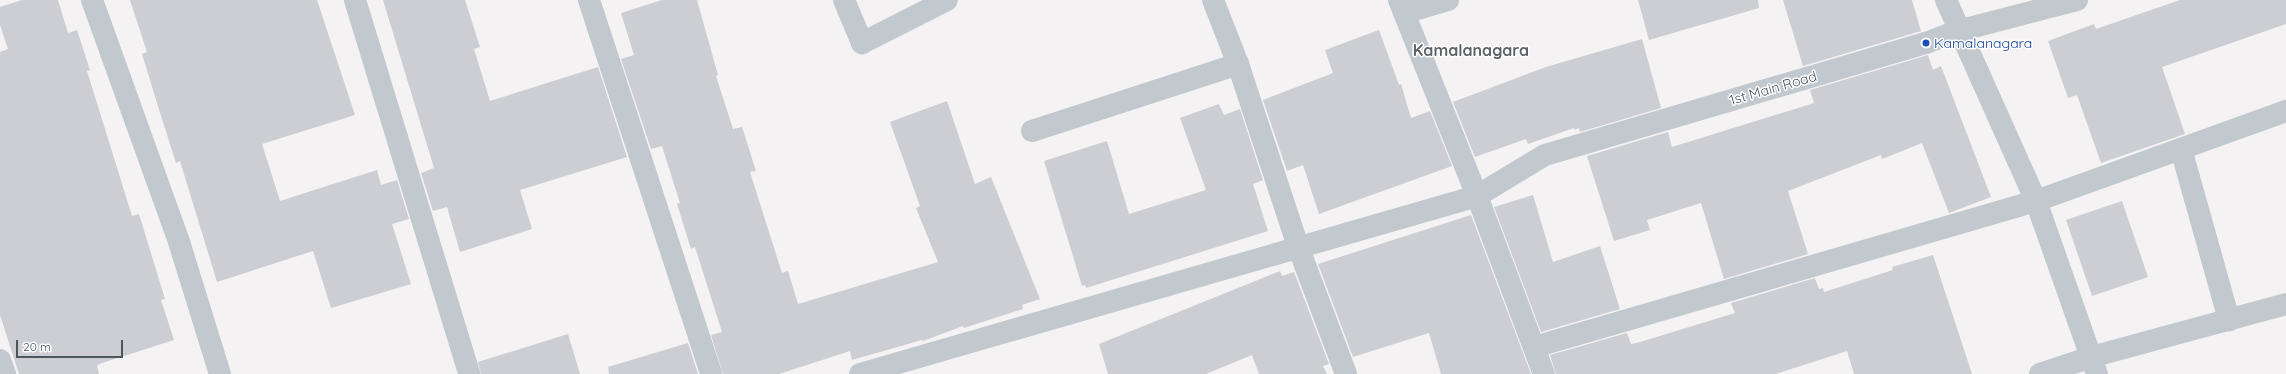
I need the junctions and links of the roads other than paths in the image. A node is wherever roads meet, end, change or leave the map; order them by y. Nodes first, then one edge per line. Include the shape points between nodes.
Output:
1 (92, 0) edge
2 (356, 0) edge
3 (588, 0) edge
4 (844, 0) edge
5 (946, 0) edge
6 (1213, 0) edge
7 (1448, 0) edge
8 (1946, 0) edge
9 (2077, 0) edge
10 (1401, 6) edge
11 (1958, 31) junction
12 (1238, 64) junction
13 (2286, 111) edge
14 (1032, 131) dead end
15 (2181, 149) junction
16 (1477, 196) junction
17 (2036, 201) junction
18 (1299, 249) junction
19 (2286, 304) edge
20 (2229, 320) junction
21 (1534, 348) junction
22 (0, 360) edge
23 (2094, 366) edge
24 (5, 374) edge
25 (220, 374) edge
26 (468, 374) edge
27 (711, 374) edge
28 (860, 374) edge
29 (1346, 374) edge
30 (1544, 374) edge
31 (2040, 374) edge

1 - 25 street via 180,245
2 - 26 street
3 - 27 street
4 - 5 street via 862,43
6 - 12 street
7 - 10 street
8 - 11 street
9 - 11 street, 1st Main Road
10 - 16 street
11 - 16 street, 1st Main Road via 1926,43 1545,155
11 - 17 street
12 - 14 street
12 - 18 street
13 - 15 street
15 - 17 street
15 - 20 street
16 - 18 street, 1st Main Road
16 - 21 street
17 - 21 street
17 - 23 street
18 - 28 street, 1st Main Road
18 - 29 street
19 - 20 street
20 - 23 street
21 - 30 street
22 - 24 street
23 - 31 street

